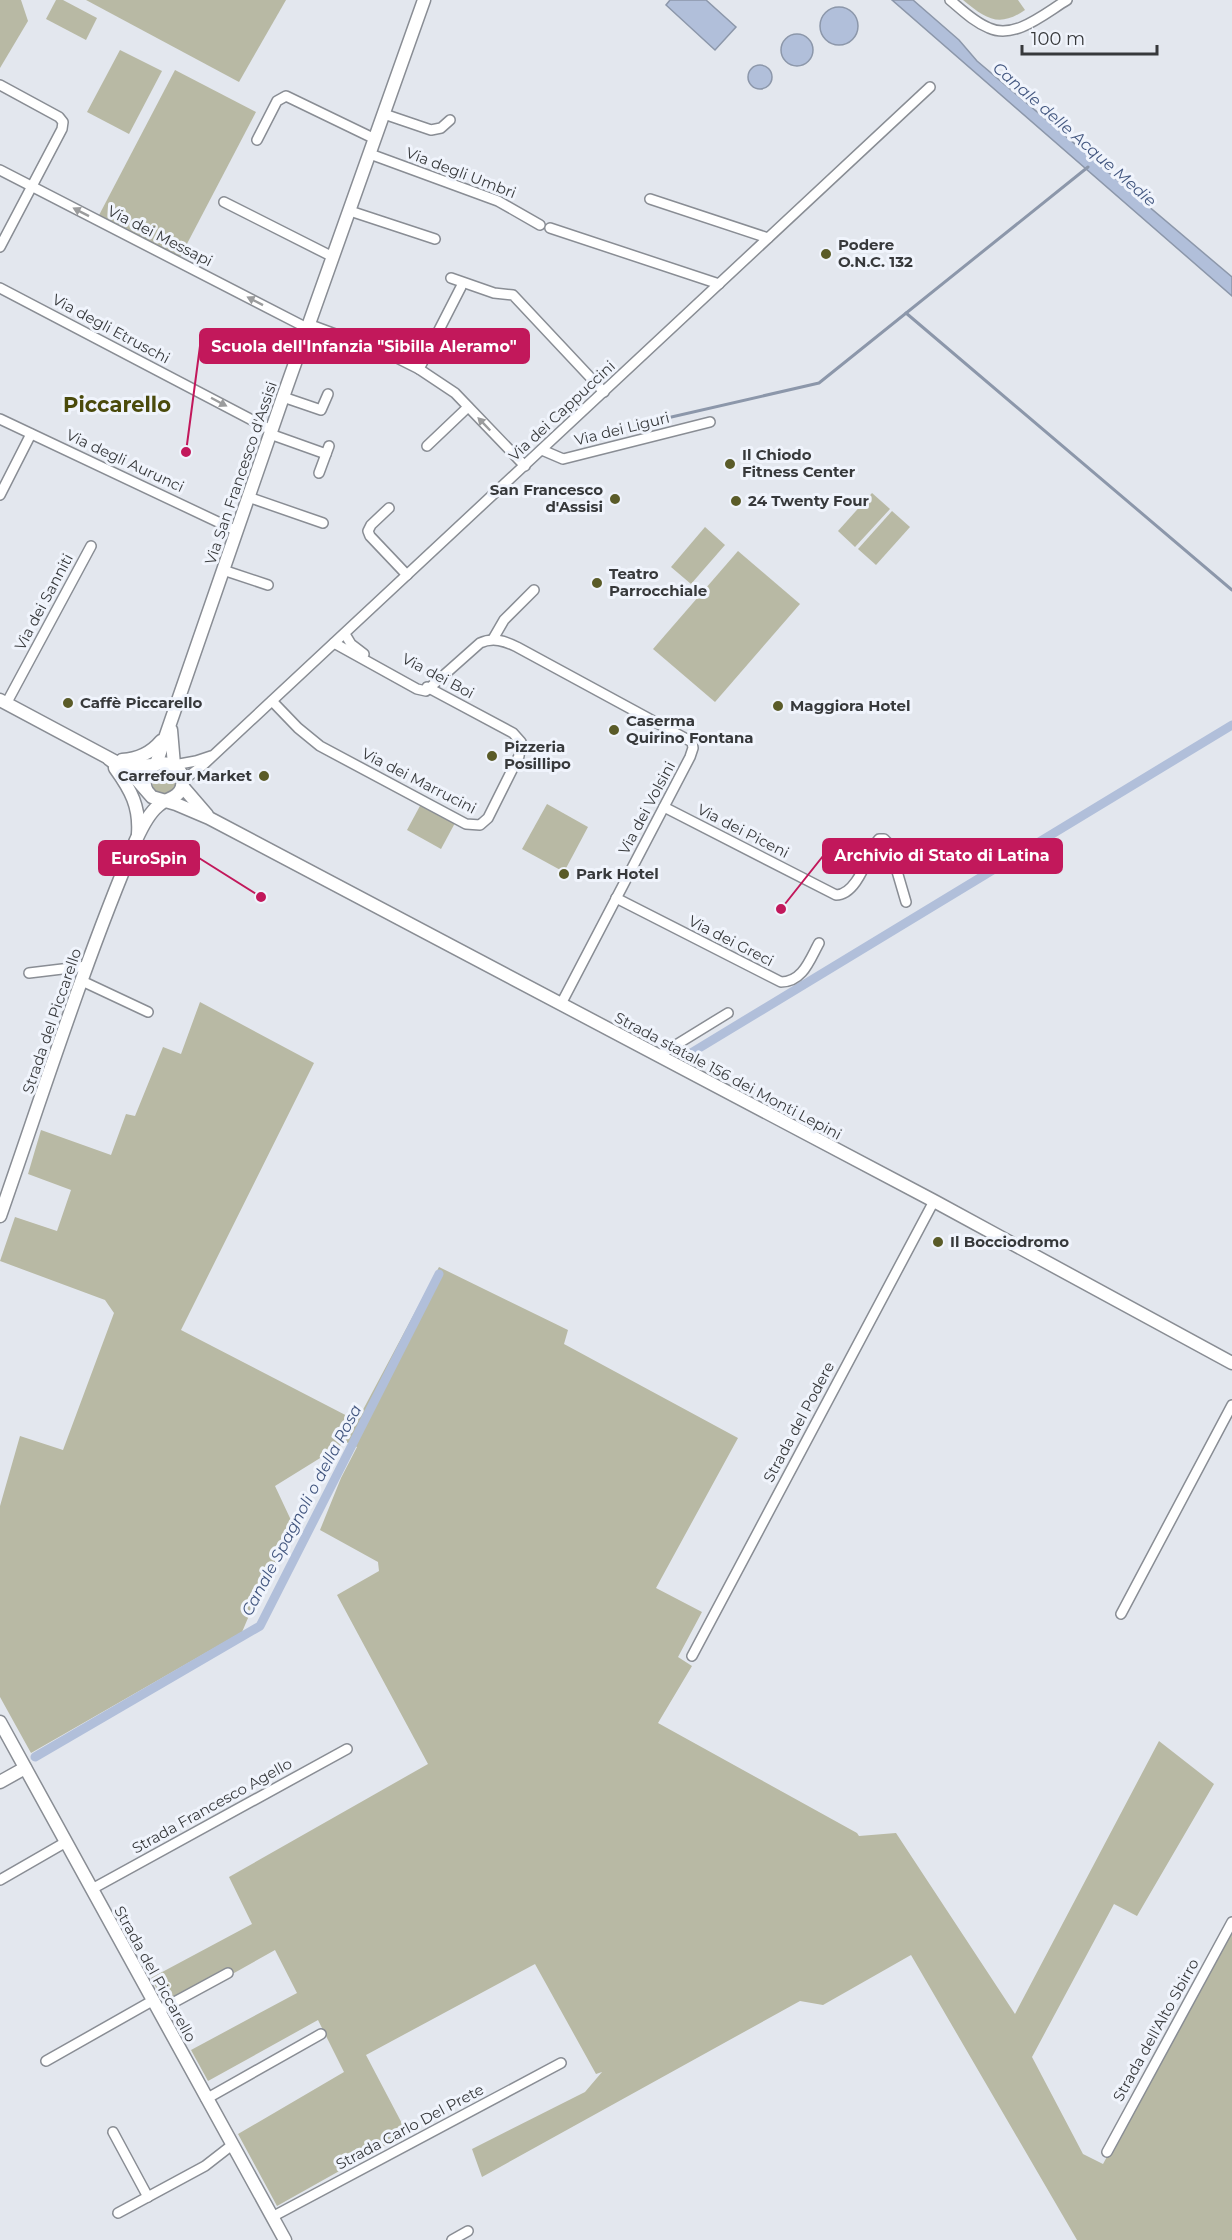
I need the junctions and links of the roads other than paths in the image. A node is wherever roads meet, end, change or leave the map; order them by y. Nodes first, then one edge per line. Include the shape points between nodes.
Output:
1 (424, 0) edge
2 (950, 0) edge
3 (1067, 0) edge
4 (0, 85) edge
5 (930, 87) dead end
6 (384, 114) junction
7 (450, 120) dead end
8 (375, 139) junction
9 (257, 140) dead end
10 (370, 154) junction
11 (0, 170) edge
12 (32, 187) junction
13 (650, 199) dead end
14 (224, 202) dead end
15 (350, 211) junction
16 (540, 225) dead end
17 (550, 228) dead end
18 (768, 238) junction
19 (435, 239) dead end
20 (0, 247) edge
21 (333, 257) junction
22 (451, 278) dead end
23 (719, 284) junction
24 (0, 288) edge
25 (461, 288) dead end
26 (308, 326) junction
27 (419, 369) junction
28 (603, 392) junction
29 (328, 394) dead end
30 (283, 397) junction
31 (468, 406) junction
32 (0, 419) edge
33 (710, 422) dead end
34 (271, 432) junction
35 (31, 434) junction
36 (428, 446) dead end
37 (542, 450) junction
38 (525, 466) junction
39 (319, 473) dead end
40 (0, 495) edge
41 (248, 497) junction
42 (389, 508) dead end
43 (323, 523) dead end
44 (237, 531) junction
45 (91, 546) dead end
46 (223, 570) junction
47 (407, 575) junction
48 (268, 585) dead end
49 (534, 590) dead end
50 (345, 633) junction
51 (493, 639) junction
52 (334, 643) junction
53 (427, 690) junction
54 (272, 701) junction
55 (3, 702) edge
56 (171, 719) junction
57 (166, 736) junction
58 (521, 742) joint
59 (213, 755) junction
60 (109, 759) junction
61 (155, 764) junction
62 (174, 765) junction
63 (182, 783) junction
64 (146, 790) junction
65 (165, 801) junction
66 (664, 807) junction
67 (192, 810) junction
68 (209, 818) junction
69 (142, 822) junction
70 (616, 898) junction
71 (906, 902) dead end
72 (819, 943) dead end
73 (87, 966) junction
74 (28, 973) dead end
75 (82, 981) junction
76 (561, 1004) junction
77 (148, 1012) dead end
78 (728, 1013) dead end
79 (658, 1056) junction
80 (934, 1202) junction
81 (0, 1216) edge
82 (1232, 1363) edge
83 (1232, 1405) edge
84 (1121, 1614) dead end
85 (692, 1656) dead end
86 (0, 1722) edge
87 (347, 1749) dead end
88 (25, 1768) junction
89 (0, 1782) edge
90 (66, 1842) junction
91 (0, 1880) edge
92 (92, 1889) junction
93 (1232, 1922) edge
94 (228, 1972) dead end
95 (155, 2006) junction
96 (321, 2034) dead end
97 (46, 2061) dead end
98 (561, 2063) dead end
99 (206, 2099) junction
100 (113, 2132) dead end
101 (232, 2145) junction
102 (1107, 2152) dead end
103 (147, 2197) junction
104 (117, 2213) dead end
105 (272, 2217) junction
106 (468, 2231) dead end
107 (285, 2240) edge
108 (452, 2240) edge

1 - 6 street, Via San Francesco d'Assisi
2 - 3 street via 983,26 1003,31 1025,25
4 - 12 street via 63,122
5 - 18 street, Via dei Cappuccini
6 - 7 street via 431,130
6 - 8 street, Via San Francesco d'Assisi
8 - 9 street via 286,96 277,101
8 - 10 street, Via San Francesco d'Assisi
10 - 15 street, Via San Francesco d'Assisi
10 - 16 street, Via degli Umbri via 498,201
11 - 12 street, Via dei Messapi
12 - 20 street
26 -> 12 street, Via dei Messapi
13 - 18 street
14 - 21 street
15 - 19 street
15 - 21 street, Via San Francesco d'Assisi
17 - 23 street
18 - 23 street, Via dei Cappuccini
21 - 26 street, Via San Francesco d'Assisi
22 - 28 street via 513,296
23 - 28 street, Via dei Cappuccini
24 -> 34 street, Via degli Etruschi
25 - 27 street
26 - 27 street, Via dei Messapi via 389,354
26 - 30 street, Via San Francesco d'Assisi
27 - 31 street, Via dei Messapi
28 - 37 street, Via dei Cappuccini
29 - 30 street via 321,410
30 - 34 street, Via San Francesco d'Assisi
31 - 36 street
38 -> 31 street, Via dei Messapi
32 - 35 street, Via degli Aurunci
33 - 37 street, Via dei Liguri via 563,459
34 - 39 street, Via degli Etruschi via 328,450
34 - 41 street, Via San Francesco d'Assisi
35 - 40 street
35 - 44 street, Via degli Aurunci
37 - 38 street, Via dei Cappuccini
38 - 47 street, Via dei Cappuccini
41 - 43 street
41 - 44 street, Via San Francesco d'Assisi
42 - 47 street via 368,531
44 - 46 street, Via San Francesco d'Assisi
45 - 55 street, Via dei Sanniti
46 - 48 street
46 - 56 street, Via San Francesco d'Assisi
47 - 50 street, Via dei Cappuccini
49 - 51 street via 504,620
50 - 52 street, Via dei Cappuccini
50 - 53 street, Via dei Boi via 357,649
51 - 53 street via 480,643
51 - 66 street, Via dei Volsini via 517,646 692,742 690,757
52 - 53 street, Via dei Boi
52 - 54 street, Via dei Cappuccini
53 - 58 street, Via dei Boi via 513,733
54 - 58 street, Via dei Marrucini via 320,746 472,826 488,818 519,756
54 - 59 street, Via dei Cappuccini
55 - 60 street
56 - 57 street, Via San Francesco d'Assisi
56 - 62 street, Via San Francesco d'Assisi
57 - 60 street via 144,755
57 - 61 street, Via San Francesco d'Assisi
59 - 62 street, Via dei Cappuccini
59 - 63 street, Via dei Cappuccini
60 - 61 street via 128,765
60 - 64 street, Strada statale 156 dei Monti Lepini
60 - 69 street via 132,792
61 - 62 street
61 - 64 street via 146,774
62 - 63 street, Strada statale 156 dei Monti Lepini
63 - 65 street via 175,797
63 - 68 street, Strada statale 156 dei Monti Lepini
64 - 65 street, Strada statale 156 dei Monti Lepini via 152,797
64 - 69 street, Strada del Piccarello
65 - 67 street, Strada statale 156 dei Monti Lepini
65 - 69 street, Strada del Piccarello
66 - 70 street, Via dei Volsini
66 - 71 street, Via dei Piceni via 836,895 850,890 874,844 884,839 889,844
67 - 68 street, Strada statale 156 dei Monti Lepini
67 - 69 street via 165,812
68 - 76 street, Strada statale 156 dei Monti Lepini
69 - 73 street, Strada del Piccarello
70 - 72 street, Via dei Greci via 781,982 800,975
70 - 76 street, Via dei Volsini
73 - 74 street
73 - 75 street, Strada del Piccarello
75 - 77 street
75 - 81 street, Strada del Piccarello
76 - 79 street, Strada statale 156 dei Monti Lepini
78 - 79 street
79 - 80 street, Strada statale 156 dei Monti Lepini
80 - 82 street, Strada statale 156 dei Monti Lepini
80 - 85 street, Strada del Podere
83 - 84 street
86 - 88 street, Strada del Piccarello
87 - 92 street, Strada Francesco Agello
88 - 89 street
88 - 90 street, Strada del Piccarello
90 - 91 street
90 - 92 street, Strada del Piccarello
92 - 95 street, Strada del Piccarello
93 - 102 street, Strada dell'Alto Sbirro
94 - 95 street
95 - 97 street
95 - 99 street, Strada del Piccarello
96 - 99 street
98 - 105 street, Strada Carlo Del Prete
99 - 101 street, Strada del Piccarello
100 - 103 street
101 - 103 street via 205,2166
101 - 105 street, Strada del Piccarello
103 - 104 street
105 - 107 street, Strada del Piccarello
106 - 108 street

